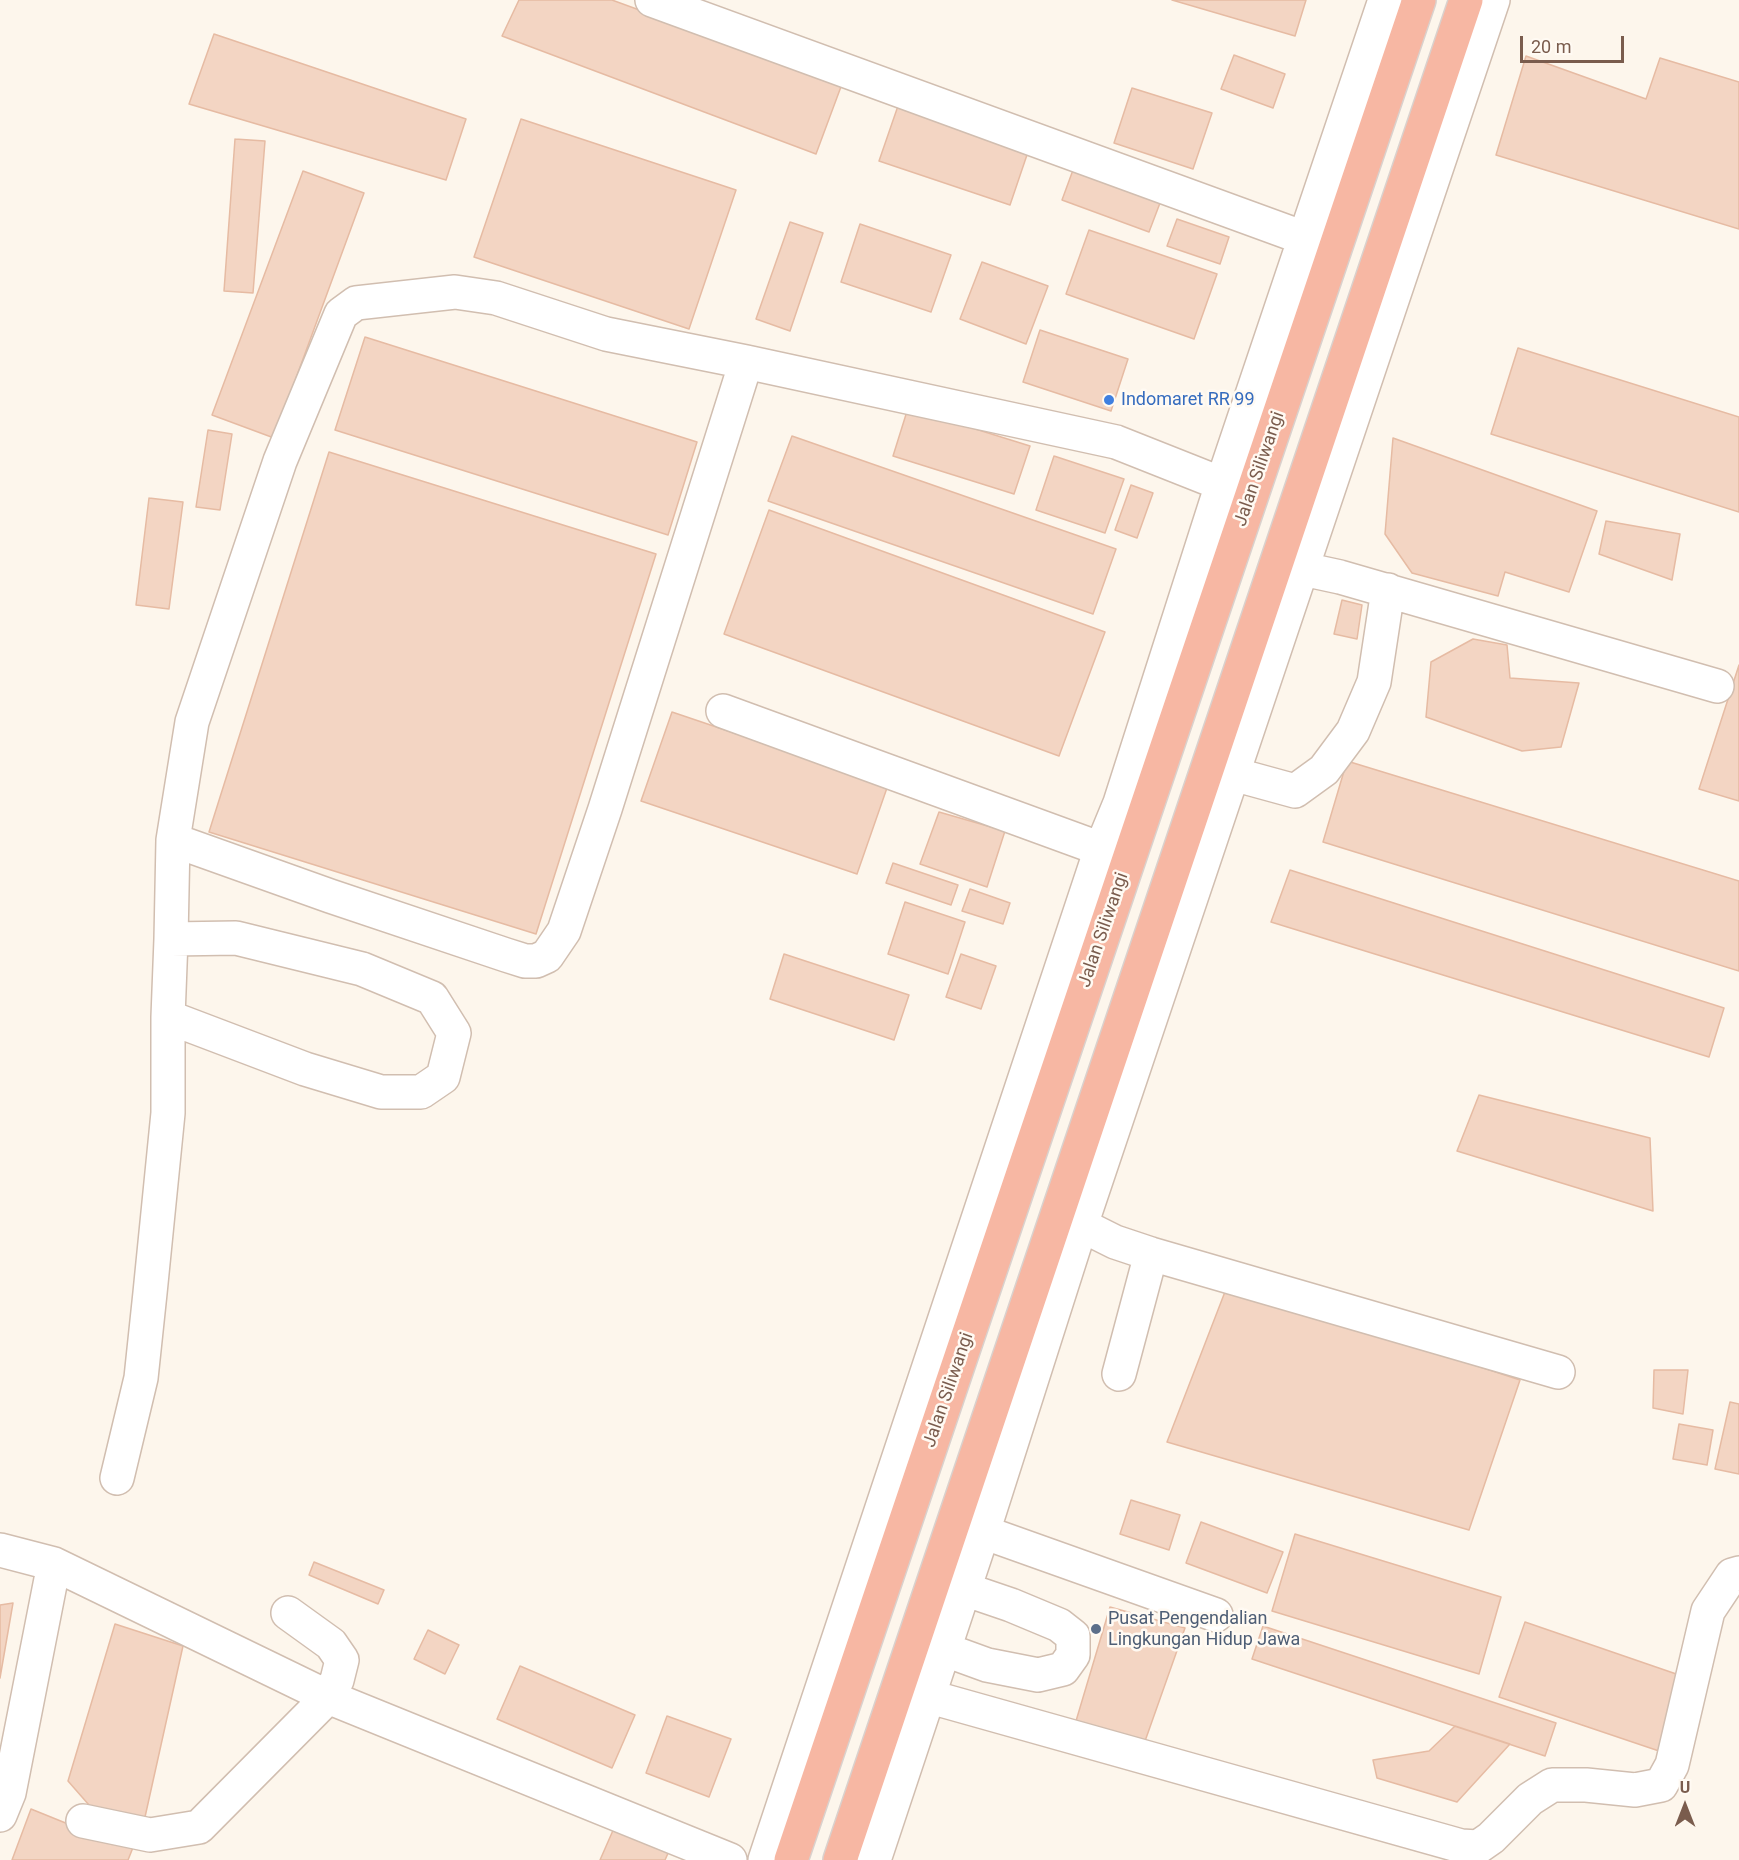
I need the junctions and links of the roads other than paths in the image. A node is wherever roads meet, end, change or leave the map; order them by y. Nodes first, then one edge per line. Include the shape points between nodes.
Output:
1 (652, 0) edge
2 (1385, 0) edge
3 (1419, 0) edge
4 (1467, 0) edge
5 (1493, 0) edge
6 (1304, 238) junction
7 (746, 362) junction
8 (1222, 484) junction
9 (1303, 569) junction
10 (1388, 591) junction
11 (1717, 686) dead end
12 (723, 711) dead end
13 (1233, 774) junction
14 (1132, 807) junction
15 (173, 840) junction
16 (1101, 849) junction
17 (171, 939) junction
18 (168, 1017) junction
19 (1081, 1225) junction
20 (1151, 1254) junction
21 (1558, 1371) dead end
22 (1119, 1374) dead end
23 (117, 1478) dead end
24 (983, 1532) junction
25 (0, 1550) edge
26 (54, 1564) junction
27 (1739, 1573) edge
28 (964, 1589) junction
29 (288, 1613) dead end
30 (1215, 1615) dead end
31 (943, 1648) junction
32 (927, 1696) junction
33 (328, 1697) junction
34 (0, 1815) edge
35 (83, 1821) dead end
36 (730, 1860) edge
37 (765, 1860) edge
38 (791, 1860) edge
39 (840, 1860) edge
40 (873, 1860) edge

1 - 6 street
2 - 6 street
3 - 14 highway, Jalan Siliwangi
4 - 39 highway
5 - 9 street
6 - 8 street
7 - 8 street via 1116,442
7 - 15 street via 606,334 496,298 455,292 356,303 341,314 280,461 192,722
7 - 15 street via 572,909 564,931 547,956 525,961
8 - 14 street
9 - 10 street
9 - 13 street
10 - 11 street
10 - 13 street via 1374,682 1353,731 1324,770 1295,791
12 - 16 street
13 - 19 street
14 - 16 street
14 - 38 highway, Jalan Siliwangi
15 - 17 street
16 - 37 street
17 - 18 street
17 - 18 street via 236,938 362,969 432,998 454,1033 443,1077 421,1092 381,1092 305,1069
18 - 23 street via 168,1113 141,1378
19 - 20 street
19 - 24 street
20 - 21 street
20 - 22 street
24 - 28 street
24 - 30 street
25 - 26 street
26 - 33 street
26 - 34 street via 9,1793
27 - 32 street via 1732,1575 1708,1611 1672,1765 1661,1785 1635,1790 1552,1785 1530,1798 1478,1847 1461,1846
28 - 31 street
28 - 31 street via 1059,1625 1073,1636 1073,1655 1063,1669 1038,1675 987,1665
29 - 33 street via 331,1644 342,1660
31 - 32 street
32 - 40 street
33 - 35 street via 199,1827 150,1835
33 - 36 street

